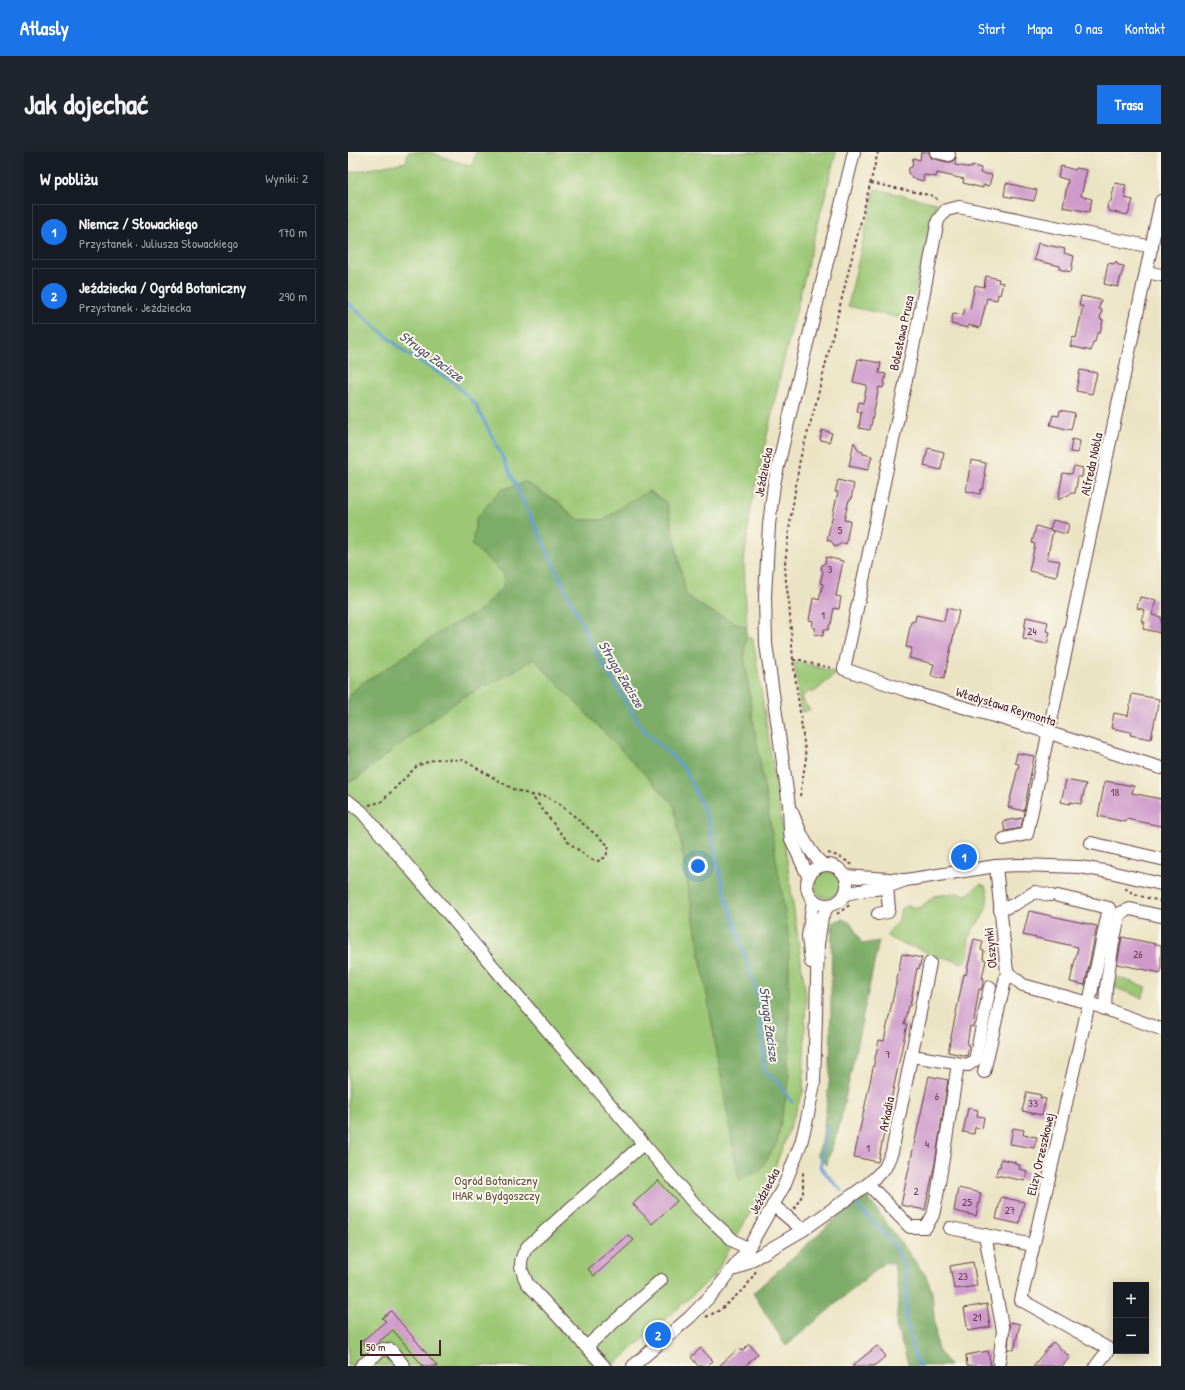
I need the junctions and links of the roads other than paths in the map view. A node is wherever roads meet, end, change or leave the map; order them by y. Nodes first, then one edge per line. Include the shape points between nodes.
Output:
1 (854, 152) edge
2 (936, 152) edge
3 (950, 155) dead end
4 (1161, 201) edge
5 (1152, 247) junction
6 (1146, 272) junction
7 (1161, 275) edge
8 (844, 669) joint
9 (1048, 733) junction
10 (1161, 768) edge
11 (350, 802) edge
12 (794, 804) junction
13 (1004, 839) dead end
14 (1091, 843) dead end
15 (1161, 859) edge
16 (822, 865) junction
17 (996, 866) junction
18 (808, 876) junction
19 (845, 876) junction
20 (906, 880) junction
21 (1161, 884) edge
22 (887, 887) junction
23 (849, 899) junction
24 (813, 900) junction
25 (828, 906) junction
26 (1000, 910) junction
27 (878, 914) dead end
28 (1161, 916) edge
29 (930, 962) dead end
30 (1007, 972) junction
31 (816, 981) junction
32 (990, 987) dead end
33 (1089, 1003) junction
34 (1105, 1009) junction
35 (1161, 1029) edge
36 (912, 1056) junction
37 (958, 1064) junction
38 (984, 1072) dead end
39 (643, 1144) junction
40 (868, 1184) junction
41 (773, 1205) junction
42 (950, 1228) dead end
43 (803, 1230) junction
44 (985, 1235) junction
45 (1033, 1245) junction
46 (748, 1249) junction
47 (732, 1272) junction
48 (661, 1280) dead end
49 (586, 1347) junction
50 (999, 1362) dead end
51 (361, 1366) edge
52 (404, 1366) edge
53 (604, 1366) edge
54 (633, 1366) edge
55 (1096, 1366) edge

1 - 12 street, Jeździecka via 794,396 774,484 769,525 765,596 766,644
2 - 3 street
4 - 5 street, Alfreda Nobla
5 - 6 street, Alfreda Nobla
5 - 8 street, Bolesława Prusa via 959,207 946,210 938,220
6 - 7 street
6 - 9 street, Alfreda Nobla
8 - 9 street, Władysława Reymonta
9 - 10 street, Władysława Reymonta
9 - 13 street, Alfreda Nobla via 1027,834
11 - 39 street via 362,812
12 - 16 street, Jeździecka via 807,846
12 - 18 street, Jeździecka via 790,830
14 - 15 street
16 - 18 street
16 - 19 street via 836,867
17 - 20 street
17 - 21 street via 1080,867
17 - 26 street, Olszynki
18 - 24 street via 807,890
19 - 20 street
19 - 23 street
20 - 22 street
22 - 23 street
22 - 27 street via 889,909 888,912
23 - 25 street
24 - 25 street
24 - 31 street, Jeździecka via 808,936
25 - 31 street, Jeździecka via 824,911 820,928
26 - 30 street, Olszynki
26 - 33 street, Elizy Orzeszkowej via 1035,892 1110,908
28 - 34 street via 1130,909 1120,913 1113,942
29 - 36 street, Arkadia
30 - 33 street via 1022,985
30 - 38 street, Olszynki
31 - 41 street, Jeździecka via 814,1084 801,1143 784,1186
32 - 37 street via 975,1060 968,1065
33 - 34 street
33 - 45 street, Elizy Orzeszkowej
34 - 35 street
36 - 37 street
36 - 40 street, Arkadia via 892,1152 885,1168
37 - 40 street via 938,1196 926,1227 910,1227
39 - 46 street via 698,1208 734,1241
39 - 49 street via 527,1247 521,1258 521,1269 527,1283
40 - 43 street, Arkadia
41 - 43 street
41 - 46 street, Jeździecka
42 - 44 street
43 - 47 street, Arkadia
44 - 45 street
44 - 50 street via 1003,1331
45 - 55 street, Elizy Orzeszkowej via 1021,1300 1109,1349
46 - 47 street, Jeździecka
47 - 54 street, Jeździecka via 690,1317
48 - 49 street
49 - 53 street
51 - 52 street via 383,1349 391,1350

